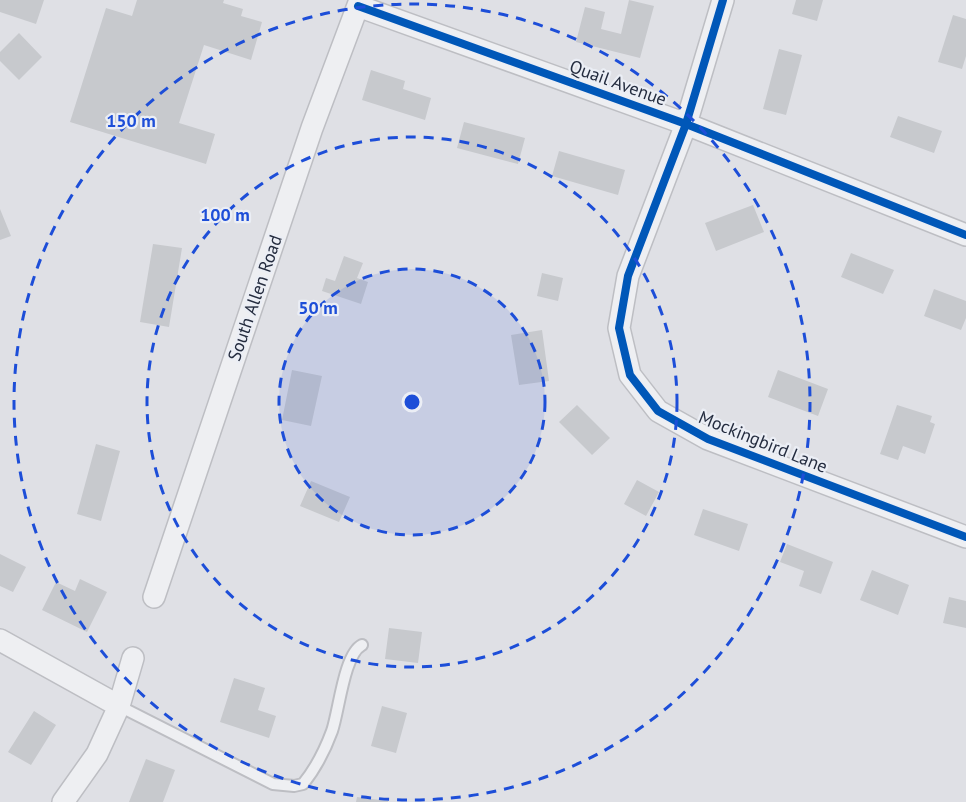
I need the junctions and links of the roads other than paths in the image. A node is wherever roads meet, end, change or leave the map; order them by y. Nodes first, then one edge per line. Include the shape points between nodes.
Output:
1 (723, 0) edge
2 (359, 3) edge
3 (686, 124) junction
4 (966, 235) edge
5 (966, 537) edge
6 (154, 597) dead end
7 (0, 640) edge
8 (362, 645) dead end
9 (133, 658) dead end
10 (120, 706) junction
11 (63, 802) edge

1 - 3 street, Mockingbird Lane
2 - 3 street, Quail Avenue
2 - 6 street, South Allen Road via 312,128
3 - 4 street, Quail Avenue
3 - 5 street, Mockingbird Lane via 628,276 619,328 630,375 658,411 708,439
7 - 10 street
8 - 10 lane via 351,656 324,752 303,784 273,784
9 - 10 street
10 - 11 street via 97,754

